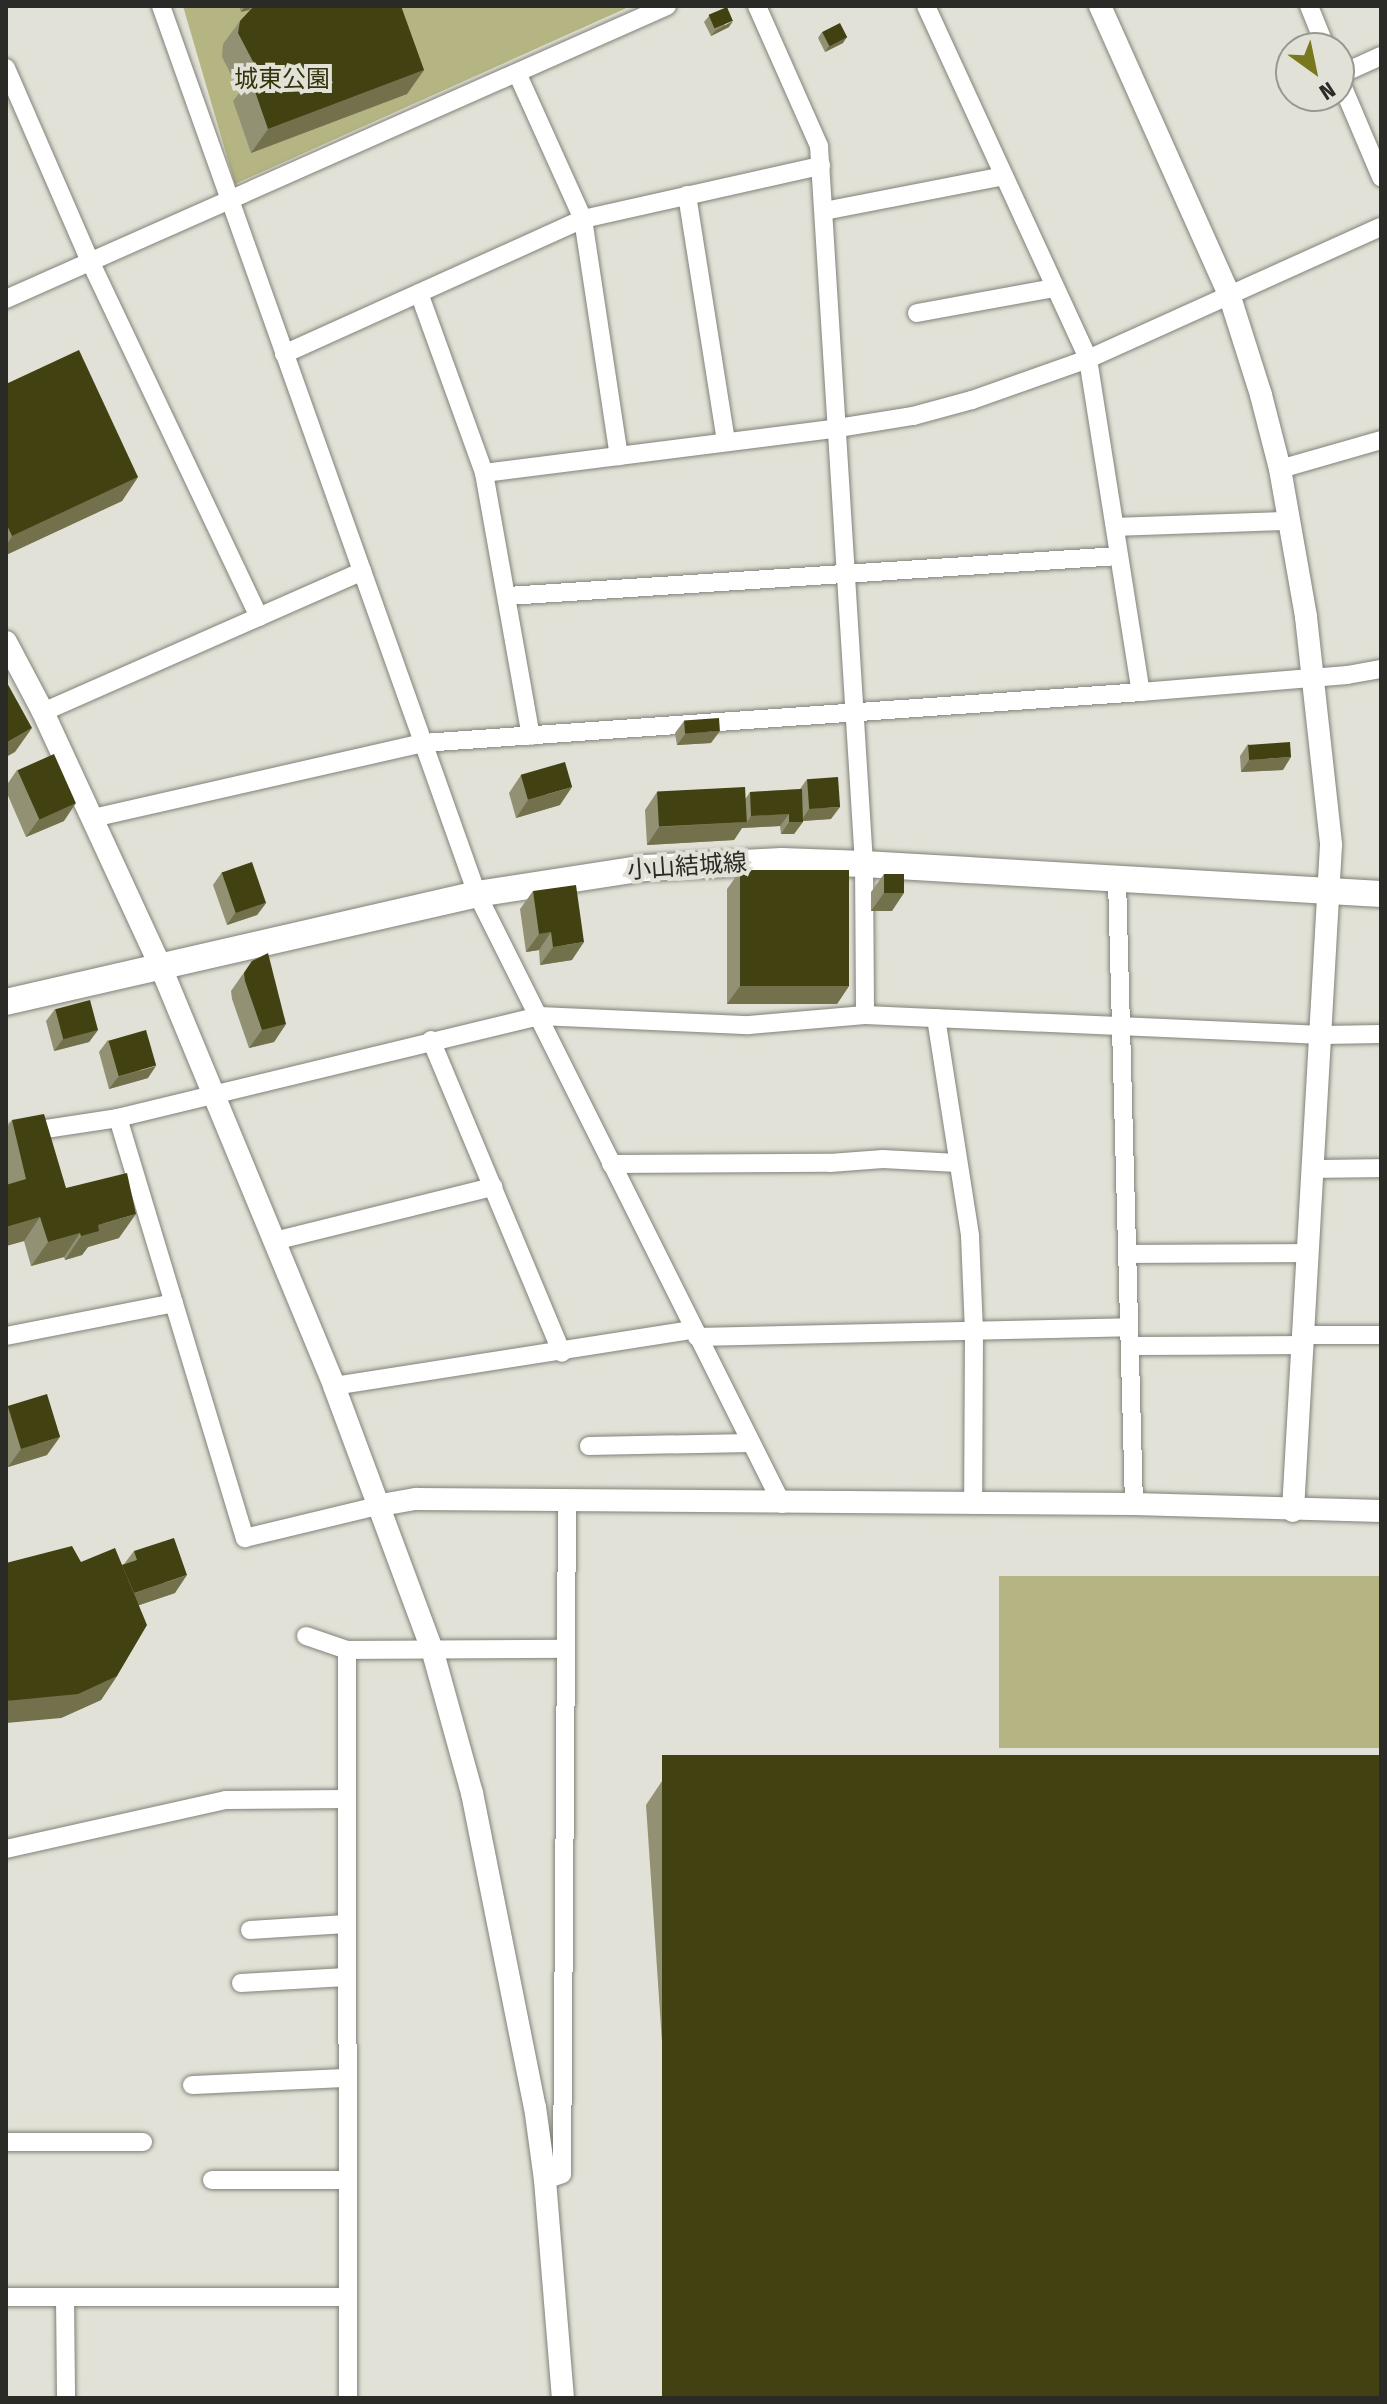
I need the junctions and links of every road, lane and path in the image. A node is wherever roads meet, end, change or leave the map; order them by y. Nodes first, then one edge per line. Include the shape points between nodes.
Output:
1 (161, 6) edge
2 (667, 6) edge
3 (757, 6) edge
4 (926, 6) edge
5 (1100, 6) edge
6 (1309, 6) edge
7 (1320, 32) edge
8 (1381, 56) edge
9 (6, 68) edge
10 (1355, 68) edge
11 (517, 73) junction
12 (1354, 112) edge
13 (821, 166) junction
14 (1004, 176) junction
15 (1381, 177) edge
16 (687, 195) junction
17 (230, 200) junction
18 (824, 211) junction
19 (583, 219) junction
20 (1381, 227) edge
21 (90, 261) junction
22 (1055, 288) junction
23 (419, 293) junction
24 (1229, 294) junction
25 (6, 299) edge
26 (917, 313) dead end
27 (284, 354) junction
28 (1088, 359) junction
29 (838, 428) junction
30 (1381, 440) edge
31 (726, 442) junction
32 (619, 456) junction
33 (1280, 469) junction
34 (484, 473) junction
35 (1289, 521) junction
36 (1115, 527) junction
37 (1119, 556) junction
38 (362, 571) junction
39 (845, 572) junction
40 (508, 596) junction
41 (259, 617) junction
42 (6, 644) edge
43 (1381, 669) edge
44 (1312, 676) junction
45 (1141, 692) junction
46 (43, 712) junction
47 (854, 713) junction
48 (531, 736) junction
49 (423, 743) junction
50 (93, 818) junction
51 (864, 864) junction
52 (1117, 880) junction
53 (1330, 893) junction
54 (477, 894) junction
55 (1381, 894) edge
56 (160, 965) junction
57 (8, 997) edge
58 (865, 1015) junction
59 (539, 1016) junction
60 (936, 1018) junction
61 (1122, 1025) junction
62 (1381, 1034) edge
63 (1323, 1035) junction
64 (431, 1040) junction
65 (213, 1094) junction
66 (118, 1118) junction
67 (6, 1135) edge
68 (957, 1163) junction
69 (611, 1164) junction
70 (1381, 1168) edge
71 (1313, 1169) junction
72 (493, 1187) junction
73 (274, 1241) junction
74 (1309, 1253) junction
75 (1127, 1254) junction
76 (174, 1303) junction
77 (974, 1333) junction
78 (695, 1334) junction
79 (1381, 1335) edge
80 (6, 1336) edge
81 (1130, 1336) junction
82 (1304, 1340) junction
83 (562, 1353) junction
84 (334, 1386) junction
85 (751, 1443) junction
86 (589, 1446) dead end
87 (567, 1501) junction
88 (782, 1504) junction
89 (1134, 1504) junction
90 (381, 1505) junction
91 (973, 1505) junction
92 (1293, 1511) junction
93 (1381, 1511) edge
94 (306, 1636) dead end
95 (432, 1649) junction
96 (564, 1649) junction
97 (347, 1650) junction
98 (347, 1799) junction
99 (6, 1849) edge
100 (346, 1924) junction
101 (250, 1930) dead end
102 (346, 1977) junction
103 (241, 1983) dead end
104 (346, 2078) junction
105 (192, 2085) dead end
106 (6, 2142) edge
107 (143, 2142) dead end
108 (212, 2180) dead end
109 (345, 2180) junction
110 (545, 2180) junction
111 (6, 2297) edge
112 (65, 2297) junction
113 (345, 2297) junction
114 (66, 2398) edge
115 (348, 2398) edge
116 (563, 2398) edge

1 - 17 street
2 - 11 street
3 - 13 street via 819,146
4 - 14 street
5 - 24 street
6 - 7 street
8 - 10 street
9 - 21 street
11 - 17 street
11 - 19 street
12 - 15 street
13 - 16 street
13 - 18 street
14 - 18 street
14 - 22 street
16 - 19 street
16 - 31 street
17 - 21 street
17 - 27 street
18 - 29 street
19 - 23 street
19 - 32 street
20 - 24 street
21 - 25 street
21 - 41 street
22 - 26 street
22 - 28 street
23 - 27 street
23 - 34 street
24 - 28 street
24 - 33 street
27 - 38 street
28 - 29 street via 972,400
28 - 36 street
29 - 31 street
29 - 39 street
30 - 33 street
31 - 32 street
32 - 34 street
33 - 35 street
34 - 40 street
35 - 36 street
35 - 44 street
36 - 37 street
37 - 39 street
37 - 45 street
38 - 41 street
38 - 49 street
39 - 40 street
39 - 47 street
40 - 48 street
41 - 46 street
42 - 46 street
43 - 44 street
44 - 45 street
44 - 53 street via 1331,845
45 - 47 street
46 - 50 street
47 - 48 street
47 - 51 street
48 - 49 street
49 - 50 street
49 - 54 street
50 - 56 street
51 - 52 main road, 小山結城線
51 - 54 main road, 小山結城線 via 782,861 645,868
51 - 58 street
52 - 53 main road, 小山結城線
52 - 61 street
53 - 55 main road, 小山結城線
53 - 63 street
54 - 56 main road, 小山結城線
54 - 59 street
56 - 57 main road, 小山結城線
56 - 65 street
58 - 59 street via 749,1025
58 - 60 street
59 - 64 street
59 - 69 street
60 - 61 street
60 - 68 street
61 - 63 street
61 - 75 street
62 - 63 street
63 - 71 street
64 - 65 street
64 - 72 street
65 - 66 street
65 - 73 street
66 - 67 street
66 - 76 street
68 - 69 street via 883,1159
68 - 77 street via 970,1236
69 - 78 street
70 - 71 street
71 - 74 street
72 - 73 street
72 - 83 street
73 - 84 street
74 - 75 street
74 - 82 street
75 - 81 street
76 - 80 street
76 - 90 street via 245,1538
77 - 78 street
77 - 81 street
77 - 91 street
78 - 83 street
78 - 85 street
79 - 82 street
81 - 82 street
81 - 89 street
82 - 92 street
83 - 84 street
84 - 90 street
85 - 86 street
85 - 88 street
87 - 88 street
87 - 90 street via 416,1499
87 - 96 street
88 - 91 street
89 - 91 street
89 - 92 street
90 - 95 street
92 - 93 street
94 - 97 street
95 - 96 street
95 - 97 street
95 - 110 street via 491,1881
96 - 110 street via 562,2174
97 - 98 street
98 - 99 street via 226,1800
98 - 100 street
100 - 101 street
100 - 102 street
102 - 103 street
102 - 104 street
104 - 105 street
104 - 109 street
106 - 107 street
108 - 109 street
109 - 113 street
110 - 116 street
111 - 112 street
112 - 113 street
112 - 114 street
113 - 115 street

